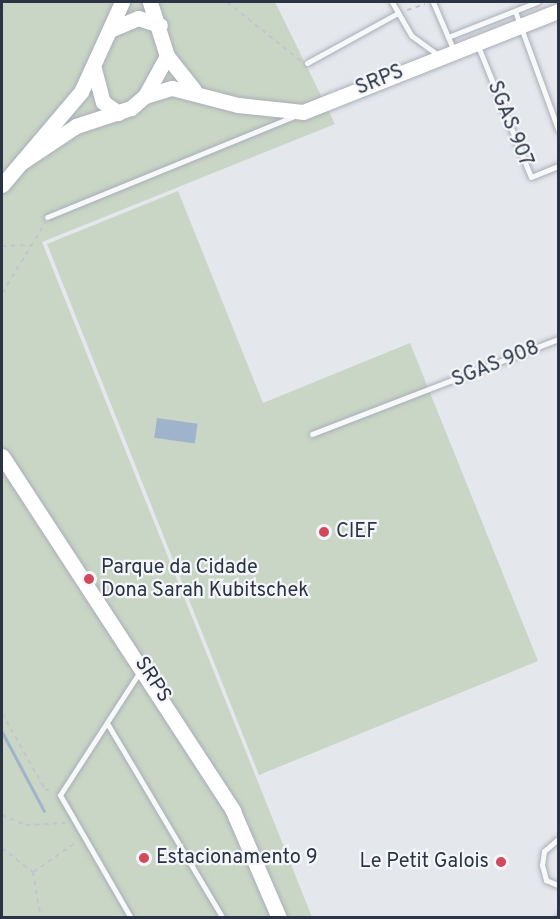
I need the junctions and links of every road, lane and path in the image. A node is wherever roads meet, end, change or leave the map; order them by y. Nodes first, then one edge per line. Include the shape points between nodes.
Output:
1 (3, 2) edge
2 (122, 2) edge
3 (150, 2) edge
4 (227, 2) edge
5 (392, 2) edge
6 (433, 2) edge
7 (537, 2) edge
8 (515, 11) junction
9 (558, 11) edge
10 (2, 12) edge
11 (398, 13) junction
12 (160, 25) junction
13 (520, 26) junction
14 (112, 29) junction
15 (448, 38) junction
16 (477, 44) junction
17 (449, 54) junction
18 (168, 56) junction
19 (307, 63) joint
20 (94, 69) junction
21 (197, 92) junction
22 (145, 96) junction
23 (303, 112) junction
24 (118, 113) junction
25 (558, 129) edge
26 (22, 162) junction
27 (558, 166) edge
28 (2, 185) edge
29 (48, 217) joint
30 (31, 245) junction
31 (2, 246) edge
32 (2, 293) edge
33 (558, 339) edge
34 (312, 434) dead end
35 (2, 456) edge
36 (143, 667) junction
37 (2, 713) edge
38 (107, 723) junction
39 (60, 795) junction
40 (2, 815) edge
41 (75, 822) junction
42 (84, 837) junction
43 (558, 839) edge
44 (2, 848) edge
45 (33, 872) junction
46 (558, 885) edge
47 (41, 918) edge
48 (131, 918) edge
49 (223, 918) edge
50 (279, 918) edge

1 - 10 path
2 - 14 main road, SRPS
3 - 12 main road, SRPS
4 - 19 path
5 - 11 lane
6 - 11 path
6 - 15 lane
7 - 8 lane
8 - 13 lane
8 - 15 lane
9 - 13 main road, SRPS
11 - 17 lane via 427,51
11 - 19 lane
12 - 14 main road via 138,18
12 - 18 main road, SRPS
13 - 16 main road, SRPS
13 - 25 lane
14 - 20 main road, SRPS
15 - 17 lane
16 - 17 main road, SRPS
16 - 27 lane, SGAS 907 via 531,177
17 - 23 main road, SRPS
18 - 21 main road, SRPS via 181,79
18 - 22 main road, SRPS
20 - 24 main road via 103,102
20 - 26 main road, SRPS via 81,92
21 - 22 main road, SRPS via 172,88
21 - 23 main road, SRPS via 238,105
22 - 24 main road, SRPS
23 - 29 lane
24 - 26 main road, SRPS via 76,126
26 - 28 main road, SRPS
29 - 30 path
30 - 31 path
30 - 32 path
33 - 34 lane, SGAS 908
35 - 36 main road, SRPS
36 - 38 lane
36 - 50 main road, SRPS via 233,811
37 - 39 path via 45,789
38 - 39 lane
38 - 49 lane
39 - 41 lane
40 - 41 path via 26,825
41 - 42 lane
42 - 45 path
42 - 48 lane
43 - 46 lane via 544,851 542,865 546,880
44 - 45 path
45 - 47 path

